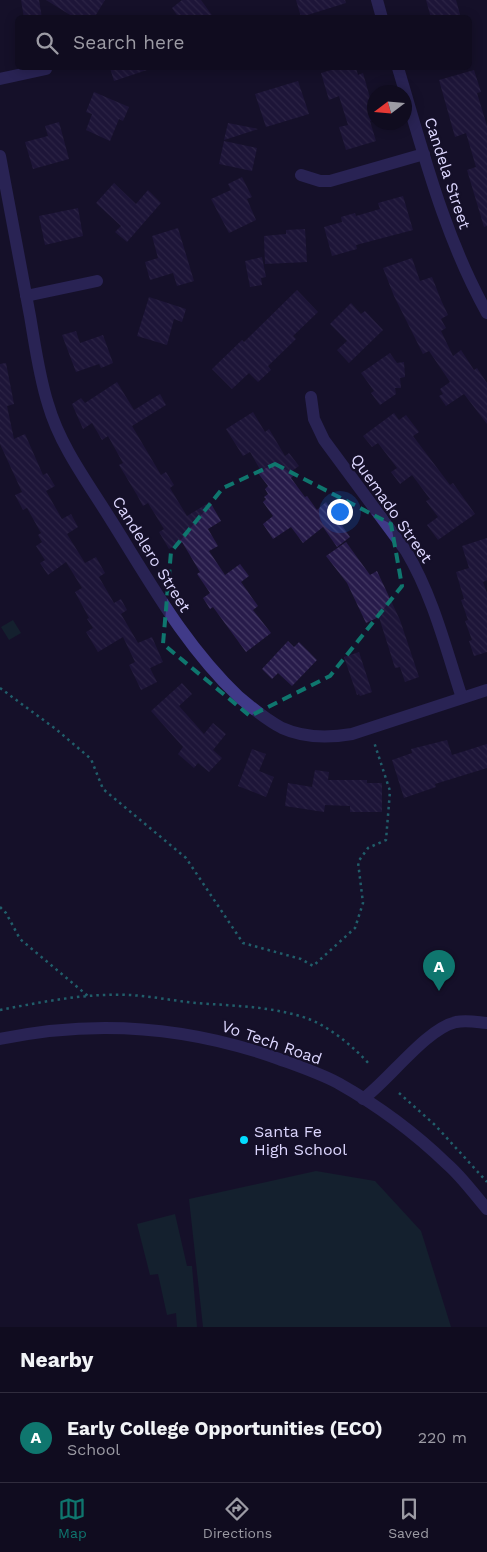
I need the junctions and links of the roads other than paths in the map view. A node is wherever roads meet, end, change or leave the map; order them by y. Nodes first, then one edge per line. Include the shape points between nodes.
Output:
1 (377, 0) edge
2 (381, 15) edge
3 (41, 70) edge
4 (399, 70) edge
5 (0, 79) edge
6 (424, 154) junction
7 (0, 156) edge
8 (301, 174) dead end
9 (97, 281) dead end
10 (26, 296) junction
11 (487, 312) edge
12 (311, 397) dead end
13 (487, 690) edge
14 (462, 698) junction
15 (487, 1024) edge
16 (0, 1039) edge
17 (363, 1099) junction
18 (487, 1209) edge

1 - 2 street
3 - 5 street
4 - 6 street, Candela Street
6 - 8 street via 330,181
6 - 11 street, Candela Street via 448,230
7 - 10 street, Candelero Street
9 - 10 street
10 - 14 street, Candelero Street via 43,385 58,431 171,615 198,653 250,706 282,728 299,734 335,737
12 - 14 street, Quemado Street via 314,419 324,440 414,564 429,597
13 - 14 street, Candelero Street
15 - 17 street via 466,1020 441,1027
16 - 17 street, Vo Tech Road via 48,1030 96,1028 165,1031 213,1038 297,1065 336,1082
17 - 18 street, Vo Tech Road via 396,1121 448,1164

